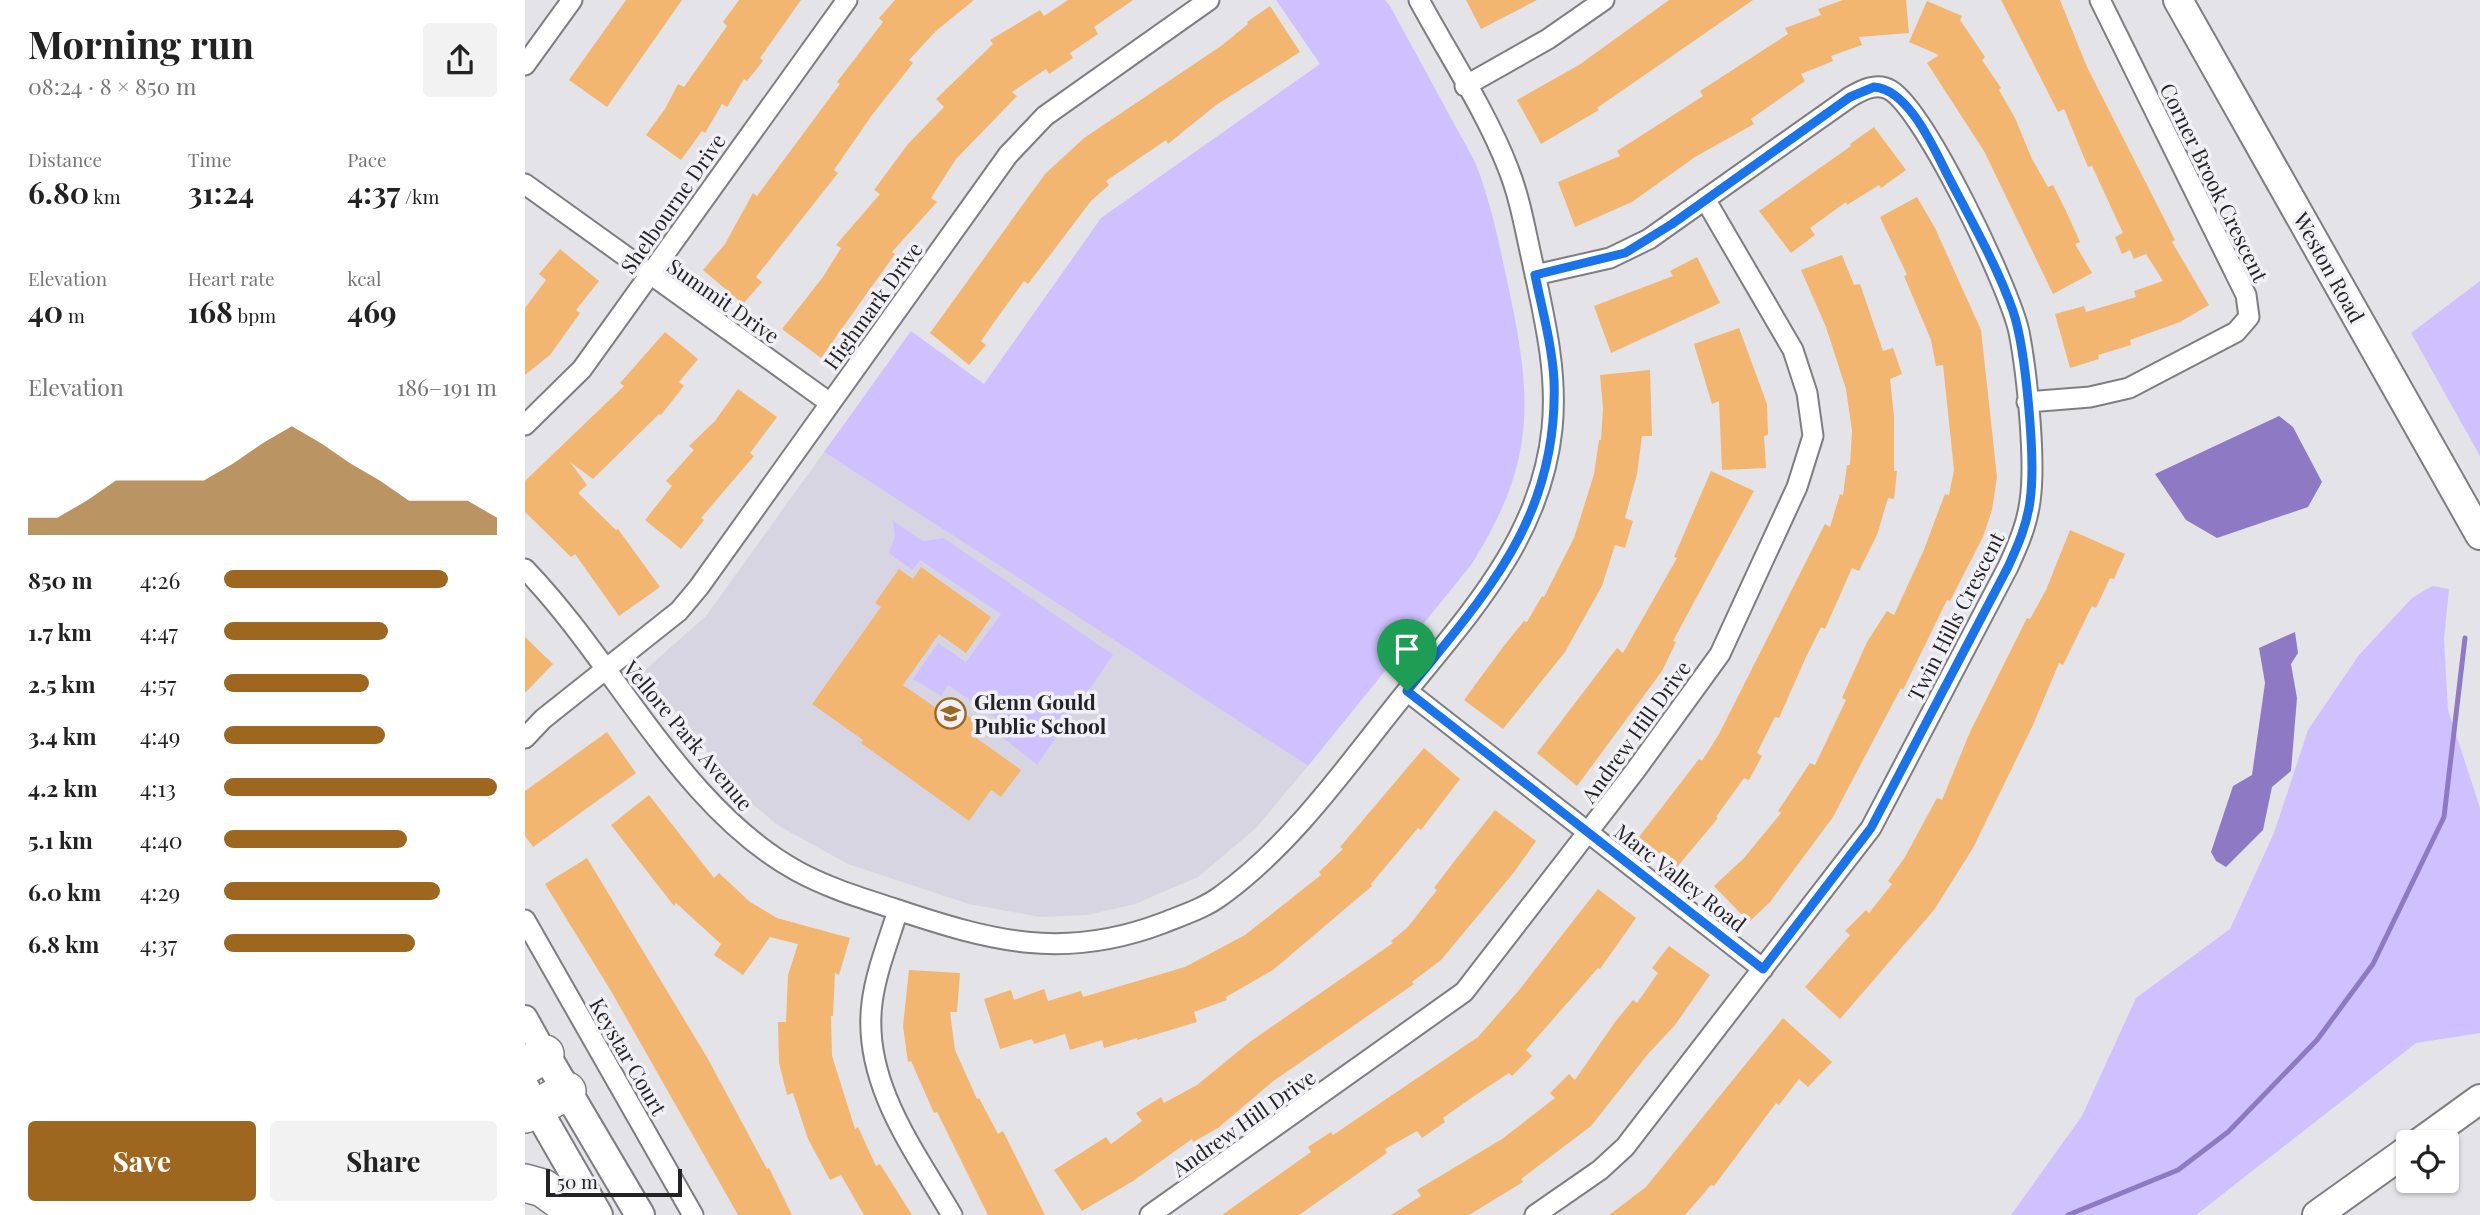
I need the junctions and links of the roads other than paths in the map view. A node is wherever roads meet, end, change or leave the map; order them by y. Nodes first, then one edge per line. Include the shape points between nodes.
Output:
1 (572, 0) edge
2 (847, 0) edge
3 (1209, 0) edge
4 (1419, 0) edge
5 (1604, 0) edge
6 (2100, 0) edge
7 (2178, 0) edge
8 (525, 65) edge
9 (1465, 86) junction
10 (525, 184) edge
11 (1705, 199) junction
12 (649, 275) junction
13 (1535, 275) junction
14 (2027, 402) junction
15 (830, 403) junction
16 (525, 425) edge
17 (2480, 535) edge
18 (525, 569) edge
19 (605, 669) junction
20 (1407, 691) junction
21 (525, 738) edge
22 (1588, 833) junction
23 (898, 910) junction
24 (525, 920) edge
25 (1763, 969) junction
26 (525, 1018) edge
27 (535, 1060) edge
28 (2480, 1099) edge
29 (538, 1100) edge
30 (2437, 1130) edge
31 (2396, 1158) edge
32 (525, 1183) edge
33 (580, 1215) edge
34 (598, 1215) edge
35 (640, 1215) edge
36 (693, 1215) edge
37 (952, 1215) edge
38 (1150, 1215) edge
39 (1535, 1215) edge
40 (2316, 1215) edge

1 - 8 street
2 - 12 street, Shelbourne Drive
3 - 15 street, Highmark Drive via 1033,128 1008,155
4 - 9 street, Vellore Park Avenue
5 - 9 street via 1540,45
6 - 14 street, Corner Brook Crescent via 2245,295 2249,317 2236,332 2129,388 2090,397
7 - 17 main road, Weston Road
9 - 13 street, Vellore Park Avenue via 1508,167
10 - 12 street, Summit Drive
11 - 13 street, Twin Hills Crescent via 1625,253
11 - 14 street, Twin Hills Crescent via 1850,97 1874,87 1888,88 1932,143 2007,294 2019,332
11 - 22 street, Andrew Hill Drive via 1793,350 1807,393 1813,436 1797,487 1720,654
12 - 15 street, Summit Drive
12 - 16 street, Shelbourne Drive via 582,369
13 - 20 street, Vellore Park Avenue via 1554,379 1552,433 1542,483 1522,535 1494,583
14 - 25 street, Twin Hills Crescent via 2031,500 2008,567 1871,828
15 - 19 street, Highmark Drive via 679,611
18 - 19 street, Vellore Park Avenue
19 - 21 street
19 - 23 street, Vellore Park Avenue via 711,802 746,836 815,880
20 - 22 street, Marc Valley Road
20 - 23 street, Vellore Park Avenue via 1285,839 1223,894 1184,915 1119,938 1050,946 976,935
22 - 25 street, Marc Valley Road
22 - 38 street, Andrew Hill Drive via 1456,999
23 - 37 street via 874,989 874,1050 890,1110
24 - 36 street, Keystar Court
25 - 39 street, Twin Hills Crescent via 1625,1147
26 - 27 street
27 - 29 main road
28 - 30 main road
29 - 34 main road
29 - 35 main road
31 - 40 main road
32 - 33 highway via 543,1188

